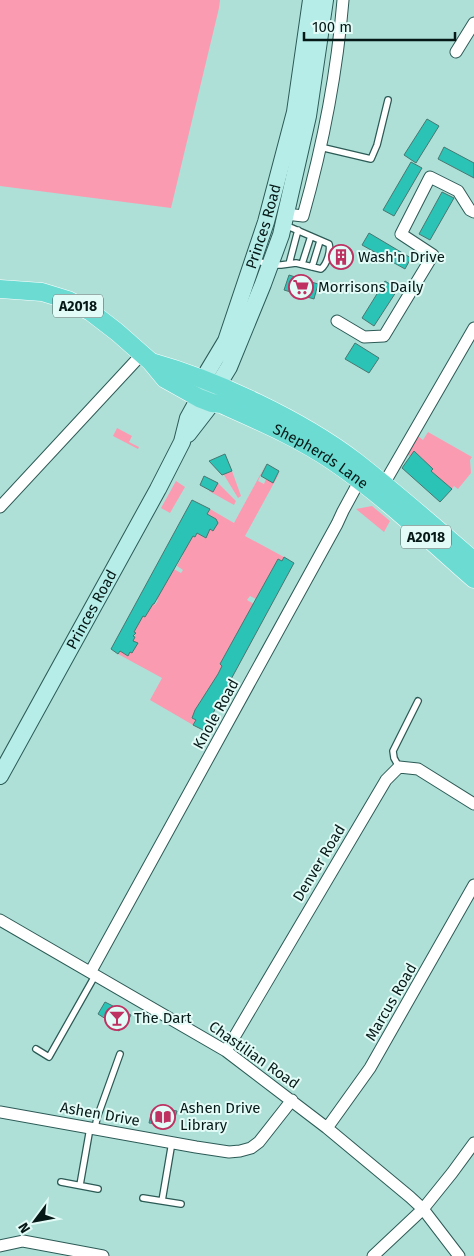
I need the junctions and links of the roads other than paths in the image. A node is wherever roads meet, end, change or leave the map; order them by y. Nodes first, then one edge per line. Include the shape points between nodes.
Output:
1 (311, 0) edge
2 (325, 0) edge
3 (343, 0) edge
4 (474, 23) edge
5 (319, 42) junction
6 (339, 44) junction
7 (456, 52) dead end
8 (388, 100) dead end
9 (320, 147) junction
10 (474, 212) edge
11 (266, 222) junction
12 (289, 223) junction
13 (311, 236) junction
14 (320, 241) junction
15 (253, 260) junction
16 (289, 264) junction
17 (302, 264) junction
18 (270, 265) junction
19 (312, 267) junction
20 (0, 289) edge
21 (337, 321) dead end
22 (474, 328) edge
23 (147, 358) junction
24 (208, 392) junction
25 (362, 475) junction
26 (381, 489) junction
27 (0, 505) edge
28 (474, 561) edge
29 (474, 579) edge
30 (418, 701) dead end
31 (399, 768) junction
32 (0, 776) edge
33 (474, 804) edge
34 (474, 885) edge
35 (0, 920) edge
36 (93, 973) junction
37 (36, 1049) dead end
38 (226, 1050) junction
39 (120, 1054) dead end
40 (292, 1100) junction
41 (0, 1112) edge
42 (93, 1127) junction
43 (327, 1128) junction
44 (172, 1142) junction
45 (474, 1143) edge
46 (61, 1182) dead end
47 (80, 1185) junction
48 (98, 1189) dead end
49 (143, 1198) dead end
50 (162, 1201) junction
51 (181, 1204) dead end
52 (423, 1209) junction
53 (0, 1246) edge
54 (103, 1256) edge
55 (373, 1256) edge
56 (459, 1256) edge

1 - 11 main road, Princes Road via 295,112
2 - 5 main road, Princes Road
3 - 6 street, Princes Road
4 - 7 street
5 - 6 street
5 - 12 main road, Princes Road
6 - 9 street, Princes Road
8 - 9 lane via 377,145 370,159
9 - 12 street, Princes Road via 304,216
10 - 21 street via 458,191 430,177 401,234 433,254 384,336 364,337
11 - 12 lane
11 - 15 main road, Princes Road
12 - 13 lane
12 - 16 lane
12 - 18 main road, Princes Road
13 - 14 lane
13 - 17 lane
14 - 19 lane
14 - 19 lane via 329,244 330,249 324,266 321,269
15 - 18 lane
15 - 24 main road, Princes Road
16 - 17 lane
16 - 18 lane
17 - 19 lane
18 - 24 main road, Princes Road via 229,367
20 - 23 main road, Shepherds Lane / A2018 via 42,292 68,300 90,312
22 - 26 street
23 - 24 main road, Shepherds Lane / A2018 via 165,379
23 - 27 street
24 - 25 main road, Shepherds Lane / A2018 via 222,404
24 - 32 main road, Princes Road
25 - 26 main road, Shepherds Lane / A2018
25 - 36 street, Knole Road
26 - 28 main road, Shepherds Lane / A2018
26 - 29 main road, Shepherds Lane / A2018
30 - 31 lane via 393,752
31 - 33 street via 418,769
31 - 38 street, Denver Road via 386,780
34 - 43 street, Marcus Road via 370,1068
35 - 36 street, Chastilian Road
36 - 37 lane via 49,1057
36 - 38 street, Chastilian Road
38 - 40 street, Chastilian Road
39 - 42 lane
40 - 43 street, Chastilian Road
40 - 44 street, Ashen Drive via 251,1148 229,1152
41 - 42 street, Ashen Drive
42 - 44 street, Ashen Drive
42 - 47 lane
43 - 52 street, Chastilian Road
44 - 50 lane
45 - 52 street
46 - 47 lane
47 - 48 lane
49 - 50 lane
50 - 51 lane
52 - 55 street
52 - 56 street, Chastilian Road
53 - 54 street via 23,1241

